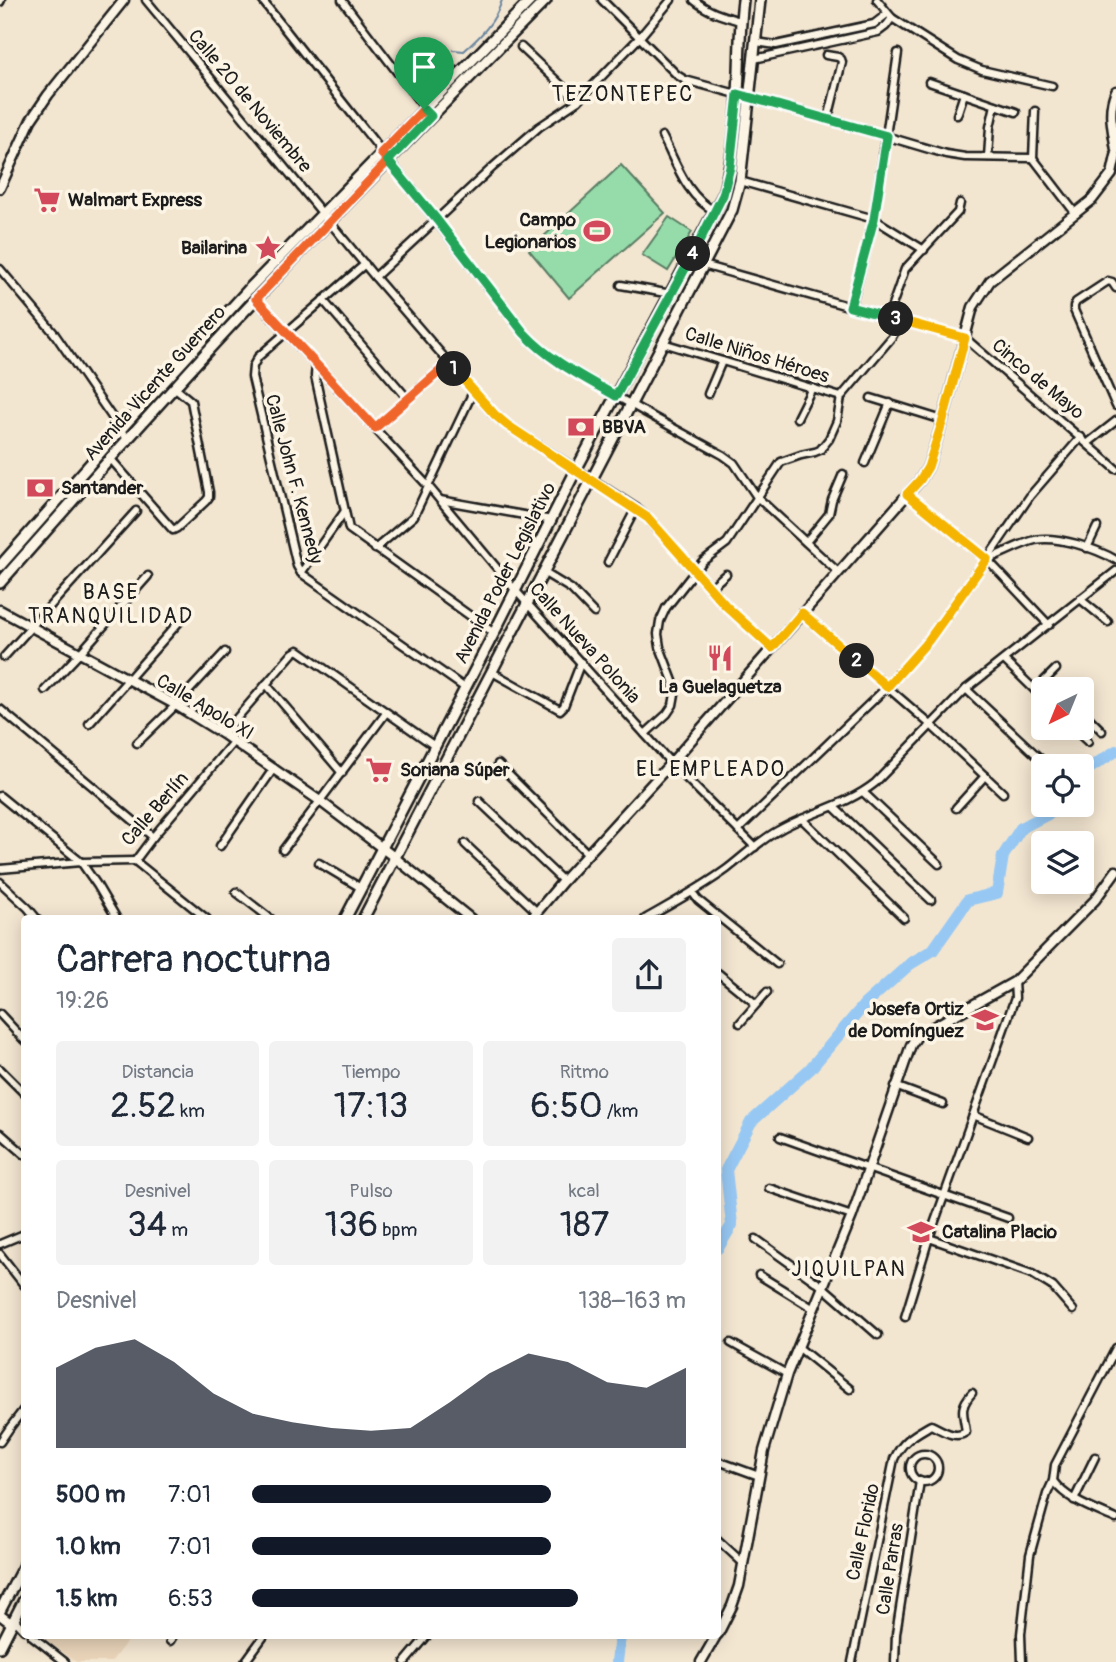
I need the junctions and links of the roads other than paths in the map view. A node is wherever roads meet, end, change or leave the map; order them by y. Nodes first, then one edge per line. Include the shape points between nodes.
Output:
1 (124, 0) edge
2 (146, 0) edge
3 (262, 0) edge
4 (342, 0) edge
5 (531, 0) edge
6 (546, 0) edge
7 (602, 0) edge
8 (671, 0) edge
9 (694, 0) edge
10 (743, 0) edge
11 (760, 0) edge
12 (877, 0) edge
13 (890, 16) junction
14 (740, 21) junction
15 (640, 37) junction
16 (756, 42) junction
17 (521, 47) dead end
18 (898, 52) dead end
19 (826, 55) dead end
20 (754, 59) junction
21 (929, 82) dead end
22 (1052, 86) dead end
23 (1116, 91) edge
24 (738, 94) junction
25 (964, 94) junction
26 (750, 97) junction
27 (578, 101) junction
28 (995, 105) junction
29 (1035, 111) dead end
30 (1016, 112) dead end
31 (428, 113) junction
32 (957, 114) dead end
33 (828, 119) junction
34 (662, 136) dead end
35 (887, 136) junction
36 (1116, 150) edge
37 (1116, 156) edge
38 (385, 157) junction
39 (988, 157) junction
40 (1033, 158) junction
41 (4, 169) edge
42 (740, 181) junction
43 (0, 188) edge
44 (960, 203) dead end
45 (715, 211) junction
46 (323, 214) junction
47 (1076, 214) junction
48 (874, 219) junction
49 (437, 220) junction
50 (330, 222) junction
51 (924, 250) junction
52 (689, 261) junction
53 (365, 264) junction
54 (705, 264) junction
55 (0, 269) edge
56 (375, 276) junction
57 (621, 285) dead end
58 (1116, 288) edge
59 (671, 294) junction
60 (256, 299) junction
61 (323, 300) junction
62 (850, 307) junction
63 (888, 317) junction
64 (902, 320) junction
65 (286, 333) junction
66 (965, 338) junction
67 (663, 343) junction
68 (722, 361) junction
69 (449, 363) junction
70 (316, 366) junction
71 (174, 387) junction
72 (812, 388) junction
73 (473, 392) junction
74 (708, 394) dead end
75 (616, 396) junction
76 (841, 397) junction
77 (871, 397) dead end
78 (408, 399) junction
79 (890, 403) junction
80 (630, 405) junction
81 (1116, 406) edge
82 (797, 418) dead end
83 (943, 420) junction
84 (1116, 421) edge
85 (375, 428) junction
86 (121, 429) junction
87 (1081, 437) junction
88 (127, 439) junction
89 (1088, 443) junction
90 (103, 450) junction
91 (110, 458) junction
92 (865, 463) dead end
93 (1116, 469) edge
94 (576, 470) junction
95 (843, 474) dead end
96 (591, 479) junction
97 (429, 487) junction
98 (907, 494) junction
99 (757, 497) junction
100 (440, 500) junction
101 (636, 509) junction
102 (136, 511) dead end
103 (345, 511) junction
104 (552, 520) junction
105 (1097, 527) dead end
106 (806, 542) junction
107 (1087, 548) junction
108 (375, 549) junction
109 (987, 559) junction
110 (1116, 559) edge
111 (608, 562) dead end
112 (0, 566) edge
113 (695, 571) junction
114 (543, 572) junction
115 (838, 572) junction
116 (300, 573) junction
117 (726, 574) dead end
118 (1114, 575) edge
119 (148, 576) dead end
120 (0, 583) edge
121 (710, 588) junction
122 (516, 591) junction
123 (1080, 599) junction
124 (527, 603) junction
125 (0, 610) edge
126 (187, 613) dead end
127 (594, 613) dead end
128 (802, 613) junction
129 (1108, 622) dead end
130 (1049, 625) junction
131 (32, 627) junction
132 (494, 633) junction
133 (772, 648) junction
134 (225, 652) dead end
135 (80, 653) junction
136 (4, 657) dead end
137 (1004, 660) junction
138 (581, 663) junction
139 (1056, 669) dead end
140 (492, 672) junction
141 (1048, 677) edge
142 (128, 679) junction
143 (266, 684) junction
144 (1031, 686) edge
145 (887, 687) junction
146 (466, 688) junction
147 (966, 689) junction
148 (45, 690) dead end
149 (176, 705) junction
150 (0, 709) edge
151 (386, 713) junction
152 (1094, 723) edge
153 (89, 724) dead end
154 (932, 726) junction
155 (1102, 731) dead end
156 (223, 734) junction
157 (645, 734) junction
158 (234, 741) junction
159 (137, 743) dead end
160 (436, 747) junction
161 (1035, 754) edge
162 (671, 763) junction
163 (498, 764) dead end
164 (274, 768) junction
165 (342, 772) junction
166 (985, 776) junction
167 (863, 792) junction
168 (1003, 793) dead end
169 (0, 796) edge
170 (320, 801) junction
171 (479, 801) dead end
172 (835, 807) junction
173 (956, 808) dead end
174 (802, 819) junction
175 (738, 830) junction
176 (153, 836) junction
177 (465, 844) dead end
178 (220, 846) dead end
179 (755, 847) junction
180 (382, 848) junction
181 (283, 850) dead end
182 (588, 854) junction
183 (394, 857) junction
184 (135, 860) junction
185 (81, 862) junction
186 (319, 863) dead end
187 (939, 864) dead end
188 (0, 869) edge
189 (1116, 872) edge
190 (563, 881) junction
191 (0, 882) edge
192 (361, 888) junction
193 (236, 892) dead end
194 (692, 892) junction
195 (931, 900) dead end
196 (34, 915) edge
197 (115, 915) edge
198 (202, 915) edge
199 (266, 915) edge
200 (347, 915) edge
201 (365, 915) edge
202 (466, 915) edge
203 (533, 915) edge
204 (535, 915) edge
205 (653, 915) edge
206 (717, 915) edge
207 (904, 918) dead end
208 (721, 919) edge
209 (777, 964) dead end
210 (721, 975) edge
211 (1014, 982) junction
212 (767, 992) dead end
213 (756, 1004) junction
214 (0, 1014) edge
215 (740, 1023) dead end
216 (21, 1037) edge
217 (0, 1069) edge
218 (895, 1086) junction
219 (21, 1090) edge
220 (943, 1104) dead end
221 (973, 1115) junction
222 (0, 1133) edge
223 (780, 1137) dead end
224 (1028, 1137) dead end
225 (21, 1151) edge
226 (867, 1168) junction
227 (769, 1188) dead end
228 (945, 1196) junction
229 (852, 1216) junction
230 (1008, 1218) dead end
231 (21, 1235) edge
232 (929, 1238) junction
233 (756, 1240) dead end
234 (0, 1244) edge
235 (0, 1254) edge
236 (759, 1275) dead end
237 (21, 1281) edge
238 (823, 1287) junction
239 (814, 1309) junction
240 (1073, 1310) dead end
241 (905, 1317) dead end
242 (878, 1335) dead end
243 (732, 1343) dead end
244 (798, 1347) junction
245 (1116, 1348) edge
246 (787, 1374) junction
247 (850, 1389) dead end
248 (972, 1393) dead end
249 (21, 1415) edge
250 (0, 1442) edge
251 (1094, 1457) dead end
252 (721, 1462) edge
253 (759, 1476) junction
254 (920, 1481) junction
255 (1053, 1481) junction
256 (1074, 1500) junction
257 (1116, 1519) edge
258 (721, 1544) edge
259 (743, 1563) junction
260 (21, 1571) edge
261 (21, 1606) edge
262 (1, 1608) edge
263 (13, 1622) junction
264 (721, 1627) edge
265 (21, 1628) edge
266 (36, 1639) edge
267 (262, 1639) edge
268 (424, 1639) edge
269 (715, 1639) edge
270 (0, 1647) edge
271 (65, 1662) edge
272 (246, 1662) edge
273 (405, 1662) edge
274 (701, 1662) edge
275 (852, 1662) edge
276 (895, 1662) edge
277 (1022, 1662) edge

1 - 41 street via 48,95
2 - 46 street, Calle 20 de Noviembre
3 - 38 street
4 - 31 street
5 - 31 main road, Avenida Vicente Guerrero
6 - 31 main road, Avenida Vicente Guerrero
7 - 15 street
8 - 15 street
9 - 14 street via 712,13
10 - 14 main road, Avenida Poder Legislativo
11 - 16 main road, Avenida Poder Legislativo
12 - 13 street
13 - 16 street via 874,24 776,46
13 - 20 street via 878,32
13 - 22 street via 958,60
14 - 24 main road, Avenida Poder Legislativo
15 - 24 street via 685,80
15 - 27 street
16 - 20 main road, Avenida Poder Legislativo
17 - 27 street
18 - 35 street
19 - 33 street via 842,62
20 - 26 main road, Avenida Poder Legislativo
21 - 25 street
23 - 36 street via 1111,111
24 - 26 street
24 - 45 main road, Avenida Poder Legislativo via 730,167
25 - 28 street
25 - 32 street
26 - 33 street
26 - 42 main road, Avenida Poder Legislativo
27 - 49 street via 539,127
28 - 30 street
28 - 39 street
29 - 40 street
31 - 38 main road, Avenida Vicente Guerrero
33 - 35 street
34 - 45 street via 688,186
35 - 39 street via 946,155
35 - 48 street
37 - 47 street via 1108,182
38 - 46 main road, Avenida Vicente Guerrero
38 - 49 street
38 - 50 main road, Avenida Vicente Guerrero
39 - 40 street
40 - 47 street
41 - 43 street
42 - 48 street
42 - 54 main road, Avenida Poder Legislativo via 732,210
44 - 51 street via 958,212
45 - 52 main road, Avenida Poder Legislativo
46 - 50 street, Calle 20 de Noviembre
46 - 86 main road, Avenida Vicente Guerrero
47 - 66 street via 990,281 973,307
48 - 51 street
48 - 62 street
49 - 56 street
49 - 75 street via 537,347
50 - 53 street, Calle 20 de Noviembre
50 - 60 main road, Avenida Vicente Guerrero
51 - 63 street via 905,269
52 - 54 street, Cinco de Mayo
52 - 59 main road, Avenida Poder Legislativo
53 - 56 street, Calle 20 de Noviembre
53 - 61 street, Calle John F. Kennedy
54 - 62 street, Cinco de Mayo
54 - 67 main road, Avenida Poder Legislativo
55 - 86 street via 54,333
56 - 69 street, Calle 20 de Noviembre
57 - 59 street
58 - 81 street via 1108,281 1076,302 1074,310
59 - 75 main road, Avenida Poder Legislativo
60 - 65 street, Calle Nueva Polonia
60 - 71 main road, Avenida Vicente Guerrero
61 - 65 street, Calle John F. Kennedy
61 - 78 street
62 - 63 street, Cinco de Mayo
63 - 64 street, Cinco de Mayo
64 - 66 street, Cinco de Mayo
64 - 76 street
65 - 70 street, Calle Nueva Polonia
65 - 116 street, Calle John F. Kennedy via 258,357 251,377
66 - 83 street
66 - 87 street, Cinco de Mayo
67 - 68 street, Calle Niños Héroes
67 - 80 main road, Avenida Poder Legislativo
68 - 72 street, Calle Niños Héroes
68 - 74 street
69 - 73 street, Calle 20 de Noviembre
69 - 78 street
70 - 85 street, Calle Nueva Polonia
70 - 103 street
71 - 88 main road, Avenida Vicente Guerrero
71 - 91 street via 191,401 209,497 173,530
72 - 76 street, Calle Niños Héroes
72 - 82 street
73 - 94 street, Calle 20 de Noviembre via 507,425
73 - 97 street
75 - 80 street
75 - 94 main road, Avenida Poder Legislativo
76 - 99 street via 837,421 820,450 781,462
77 - 79 street
78 - 85 street
79 - 83 street
79 - 92 street
80 - 96 main road, Avenida Poder Legislativo
80 - 99 street via 723,455 734,463
83 - 98 street via 928,467
84 - 89 street
85 - 97 street, Calle Nueva Polonia
86 - 88 street
86 - 90 main road, Avenida Vicente Guerrero
87 - 89 street, Cinco de Mayo
87 - 109 street via 1030,495
88 - 91 main road, Avenida Vicente Guerrero
89 - 93 street, Cinco de Mayo
90 - 91 street
90 - 112 main road, Avenida Vicente Guerrero
91 - 120 main road, Avenida Vicente Guerrero
94 - 96 street, Calle 20 de Noviembre
94 - 104 main road, Avenida Poder Legislativo
95 - 106 street via 829,514
96 - 101 street, Calle 20 de Noviembre
96 - 114 main road, Avenida Poder Legislativo
97 - 100 street, Calle Nueva Polonia
97 - 108 street via 414,516
98 - 109 street
98 - 115 street
99 - 106 street
99 - 113 street via 727,543
100 - 104 street
100 - 122 street, Calle Nueva Polonia
101 - 111 street
101 - 113 street, Calle 20 de Noviembre
102 - 131 street
103 - 108 street via 349,529
103 - 116 street
104 - 122 main road, Avenida Poder Legislativo
105 - 107 street
106 - 115 street
107 - 109 street via 1036,540
107 - 110 street
108 - 132 street
109 - 130 street
109 - 145 street via 928,641
113 - 121 street, Calle 20 de Noviembre
113 - 157 street via 660,621 660,648 675,694 667,714
114 - 124 main road, Avenida Poder Legislativo
114 - 127 street via 571,589
115 - 128 street
116 - 146 street, Calle John F. Kennedy
117 - 121 street
118 - 123 street
119 - 135 street
121 - 133 street, Calle 20 de Noviembre
122 - 124 street, Calle Nueva Polonia
122 - 132 main road, Avenida Poder Legislativo
123 - 129 street
123 - 130 street
124 - 138 street, Calle Nueva Polonia
124 - 140 main road, Avenida Poder Legislativo
125 - 131 street, Calle Apolo XI
126 - 142 street
128 - 133 street
128 - 145 street
130 - 137 street
131 - 135 street, Calle Apolo XI
131 - 136 street
132 - 146 main road, Avenida Poder Legislativo
133 - 162 street
134 - 149 street
135 - 142 street, Calle Apolo XI
135 - 148 street
137 - 144 street
137 - 147 street
138 - 140 street via 560,710
138 - 157 street, Calle Nueva Polonia
139 - 141 street
140 - 183 main road, Avenida Poder Legislativo
142 - 149 street, Calle Apolo XI
142 - 153 street
143 - 151 street via 298,650
143 - 156 street
143 - 165 street
145 - 154 street
145 - 175 street
146 - 160 main road, Avenida Poder Legislativo
147 - 154 street
147 - 161 street
149 - 156 street, Calle Apolo XI
149 - 159 street
150 - 176 street
151 - 160 street
151 - 165 street
152 - 155 street
154 - 166 street
154 - 167 street
156 - 158 street, Calle Apolo XI
157 - 162 street, Calle Nueva Polonia
158 - 164 street, Calle Apolo XI
158 - 176 street, Calle Berlín
160 - 180 main road, Avenida Poder Legislativo
162 - 175 street, Calle Nueva Polonia
162 - 182 street
163 - 182 street
164 - 170 street, Calle Apolo XI
164 - 178 street
165 - 170 street
166 - 168 street
166 - 173 street
167 - 172 street
167 - 187 street
169 - 185 street
170 - 180 street, Calle Apolo XI
170 - 181 street
171 - 190 street
172 - 174 street
172 - 195 street
174 - 179 street via 775,831
174 - 207 street
175 - 179 street, Calle Nueva Polonia
176 - 184 street, Calle Berlín
177 - 203 street
179 - 194 street
180 - 183 street, Calle Apolo XI
180 - 192 main road, Avenida Poder Legislativo
182 - 190 street
183 - 201 main road, Avenida Poder Legislativo
183 - 202 street, Calle Apolo XI
184 - 185 street, Calle Berlín
184 - 198 street
185 - 188 street, Calle Berlín
185 - 197 street
186 - 192 street
189 - 211 street via 1095,900
190 - 204 street
191 - 196 street
192 - 200 main road, Avenida Poder Legislativo
193 - 199 street
194 - 205 street
194 - 206 street
208 - 209 street
210 - 213 street
211 - 218 street via 918,1036
211 - 221 street via 1015,998
212 - 213 street
213 - 215 street
214 - 216 street
217 - 219 street
218 - 220 street
218 - 226 street
221 - 224 street
221 - 228 street
222 - 225 street
223 - 226 street
226 - 228 street
226 - 229 street
227 - 229 street
228 - 230 street
228 - 232 street
229 - 238 street
231 - 234 street
232 - 240 street via 1032,1274 1053,1287
232 - 241 street
233 - 238 street
235 - 237 street
236 - 239 street
238 - 239 street
238 - 242 street
239 - 244 street
243 - 246 street
244 - 246 street
244 - 247 street
245 - 255 street via 1055,1465
246 - 253 street
248 - 275 street, Calle Florido via 962,1409 966,1432 953,1435 931,1425 900,1447 894,1459
249 - 250 street
251 - 256 street
252 - 253 street
253 - 259 street
254 - 254 street via 933,1479 937,1472 935,1460 927,1455 912,1463 913,1476
254 - 276 street, Calle Parras
255 - 256 street
255 - 277 street via 1030,1555
256 - 257 street
258 - 259 street
259 - 264 street via 732,1606
260 - 262 main road
261 - 263 main road
262 - 263 street
263 - 265 street
263 - 270 main road
266 - 271 street
267 - 272 street
268 - 273 street
269 - 274 street

